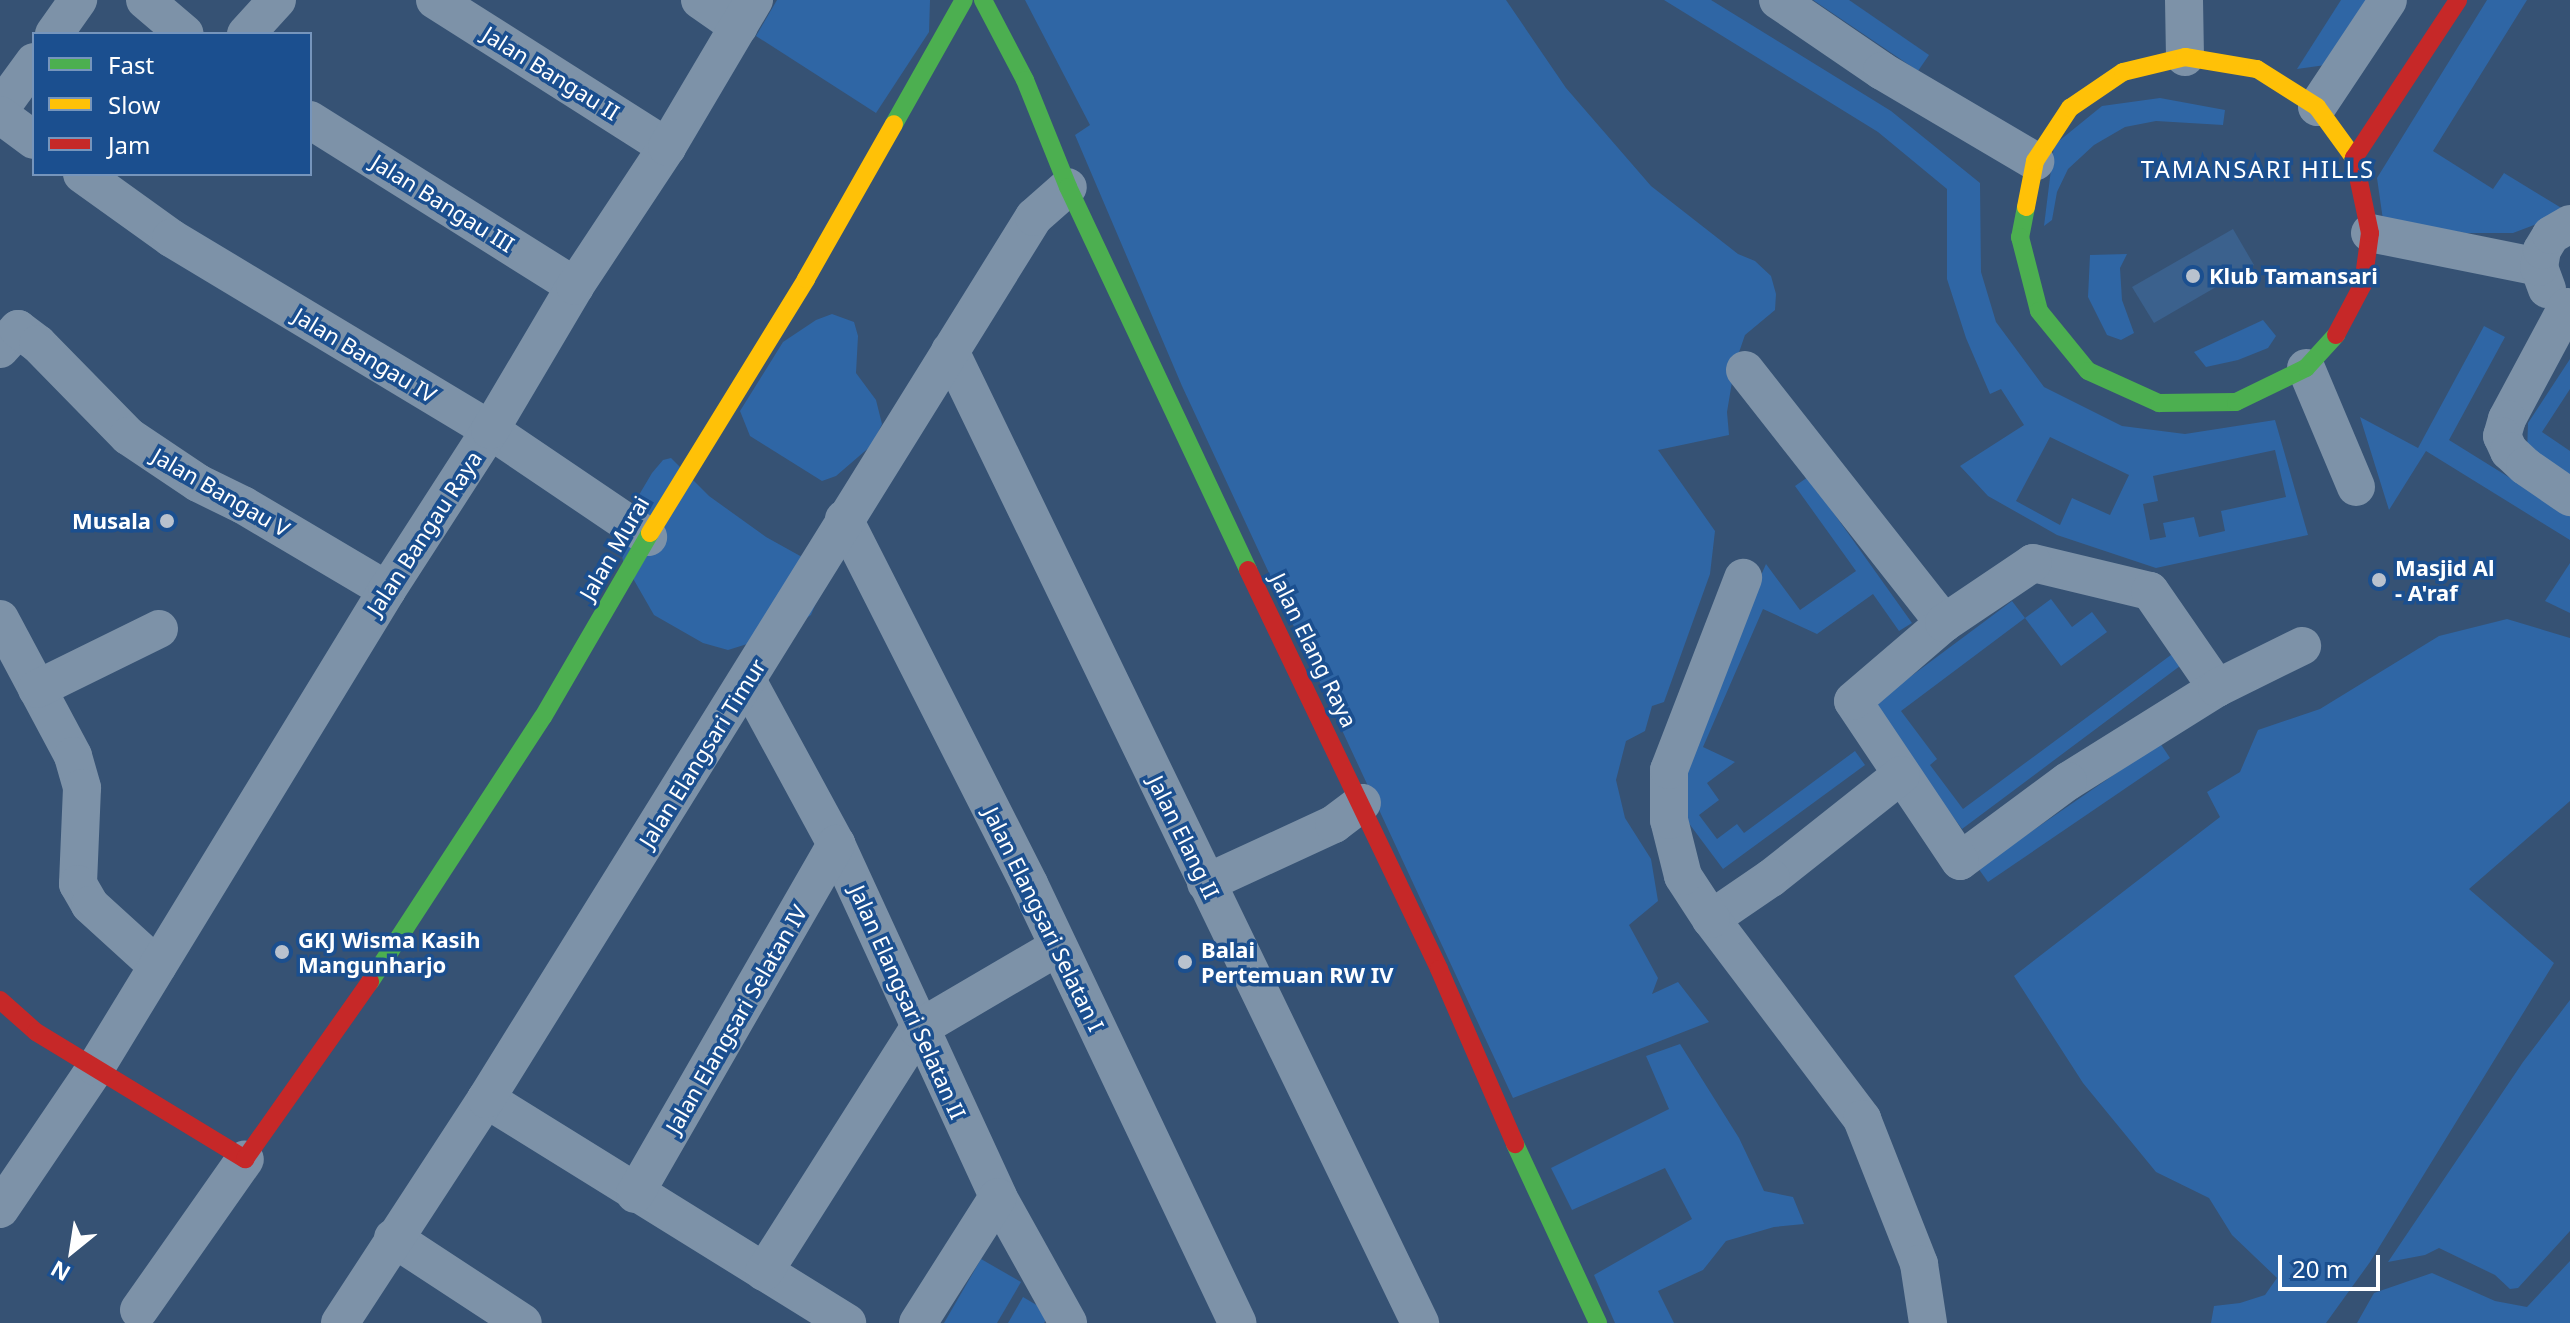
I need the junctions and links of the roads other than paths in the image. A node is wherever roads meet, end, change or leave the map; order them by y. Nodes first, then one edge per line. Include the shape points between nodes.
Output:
1 (78, 0) edge
2 (145, 0) edge
3 (277, 0) edge
4 (435, 0) edge
5 (700, 0) edge
6 (964, 0) edge
7 (983, 0) edge
8 (1778, 0) edge
9 (2184, 0) edge
10 (2388, 0) edge
11 (2458, 0) edge
12 (746, 13) edge
13 (55, 32) edge
14 (183, 32) edge
15 (248, 32) edge
16 (2185, 57) junction
17 (32, 65) edge
18 (2317, 107) junction
19 (0, 112) edge
20 (312, 121) edge
21 (32, 138) edge
22 (667, 147) junction
23 (2354, 158) junction
24 (2035, 161) junction
25 (85, 176) edge
26 (1068, 187) junction
27 (2570, 224) edge
28 (2370, 233) junction
29 (2539, 267) junction
30 (575, 286) junction
31 (2568, 308) edge
32 (0, 349) edge
33 (950, 351) junction
34 (2306, 368) junction
35 (1745, 370) dead end
36 (490, 430) junction
37 (2356, 487) dead end
38 (2570, 497) edge
39 (844, 519) junction
40 (648, 537) junction
41 (1743, 578) dead end
42 (387, 590) junction
43 (0, 619) edge
44 (1944, 623) junction
45 (159, 629) dead end
46 (2302, 646) dead end
47 (747, 680) junction
48 (2217, 688) junction
49 (37, 689) junction
50 (1901, 775) junction
51 (1362, 803) junction
52 (836, 844) junction
53 (1206, 883) junction
54 (1711, 919) junction
55 (1058, 947) junction
56 (157, 966) junction
57 (0, 1000) edge
58 (918, 1029) junction
59 (96, 1067) junction
60 (486, 1099) junction
61 (245, 1159) junction
62 (635, 1194) junction
63 (998, 1197) junction
64 (0, 1209) edge
65 (393, 1238) junction
66 (764, 1272) junction
67 (139, 1310) dead end
68 (340, 1323) edge
69 (523, 1323) edge
70 (847, 1323) edge
71 (918, 1323) edge
72 (1068, 1323) edge
73 (1237, 1323) edge
74 (1420, 1323) edge
75 (1598, 1323) edge
76 (1928, 1323) edge

1 - 13 street
2 - 14 street
3 - 15 street
4 - 22 street, Jalan Bangau II
5 - 12 street
6 - 40 street, Jalan Murai via 806,279
7 - 26 street, Jalan Elang Raya via 1025,80
8 - 24 street via 1882,71
9 - 16 street
10 - 18 street
11 - 23 street
12 - 22 street, Jalan Bangau Raya
16 - 18 street via 2257,69
16 - 24 street via 2123,72 2070,108
17 - 19 street
18 - 23 street
19 - 21 street
20 - 30 street, Jalan Bangau III
22 - 30 street, Jalan Bangau Raya
23 - 28 street
24 - 34 street via 2020,237 2039,311 2088,371 2159,403 2236,402
25 - 36 street, Jalan Bangau IV via 171,238
26 - 33 street, Jalan Elangsari Timur via 1034,217
26 - 51 street, Jalan Elang Raya
27 - 29 street via 2551,235
28 - 29 street
28 - 34 street via 2363,284 2341,330
29 - 31 street via 2552,298
30 - 36 street, Jalan Bangau Raya
31 - 38 street via 2502,436 2525,466
32 - 42 street, Jalan Bangau V via 18,329 128,436 198,483
33 - 39 street, Jalan Elangsari Timur
33 - 53 street, Jalan Elang II
34 - 37 street
35 - 44 street
36 - 40 street, Jalan Bangau IV
36 - 42 street, Jalan Bangau Raya
39 - 47 street, Jalan Elangsari Timur
39 - 55 street, Jalan Elangsari Selatan I
40 - 61 street, Jalan Murai via 543,717 395,946
41 - 54 street via 1669,770 1669,820 1683,876
42 - 56 street, Jalan Bangau Raya
43 - 49 street
44 - 48 street via 2033,563 2150,591
44 - 50 street via 1853,701
45 - 49 street
46 - 48 street
47 - 52 street, Jalan Elangsari Selatan II
47 - 60 street, Jalan Elangsari Timur
48 - 50 street via 2068,781 1960,861
49 - 56 street via 73,756 82,788 78,884 90,905
50 - 54 street
51 - 53 street via 1334,824
51 - 75 street, Jalan Elang Raya
52 - 58 street, Jalan Elangsari Selatan II
52 - 62 street, Jalan Elangsari Selatan IV
53 - 74 street, Jalan Elang II
54 - 76 street via 1862,1119 1919,1264
55 - 58 street
55 - 73 street, Jalan Elangsari Selatan I
56 - 59 street, Jalan Bangau Raya
57 - 59 street via 36,1032
58 - 63 street, Jalan Elangsari Selatan II
58 - 66 street
59 - 61 street
59 - 64 street, Jalan Bangau Raya
60 - 62 street
60 - 65 street, Jalan Elangsari Timur
61 - 67 street
62 - 66 street
63 - 71 street
63 - 72 street, Jalan Elangsari Selatan II
65 - 68 street, Jalan Elangsari Timur
65 - 69 street
66 - 70 street

